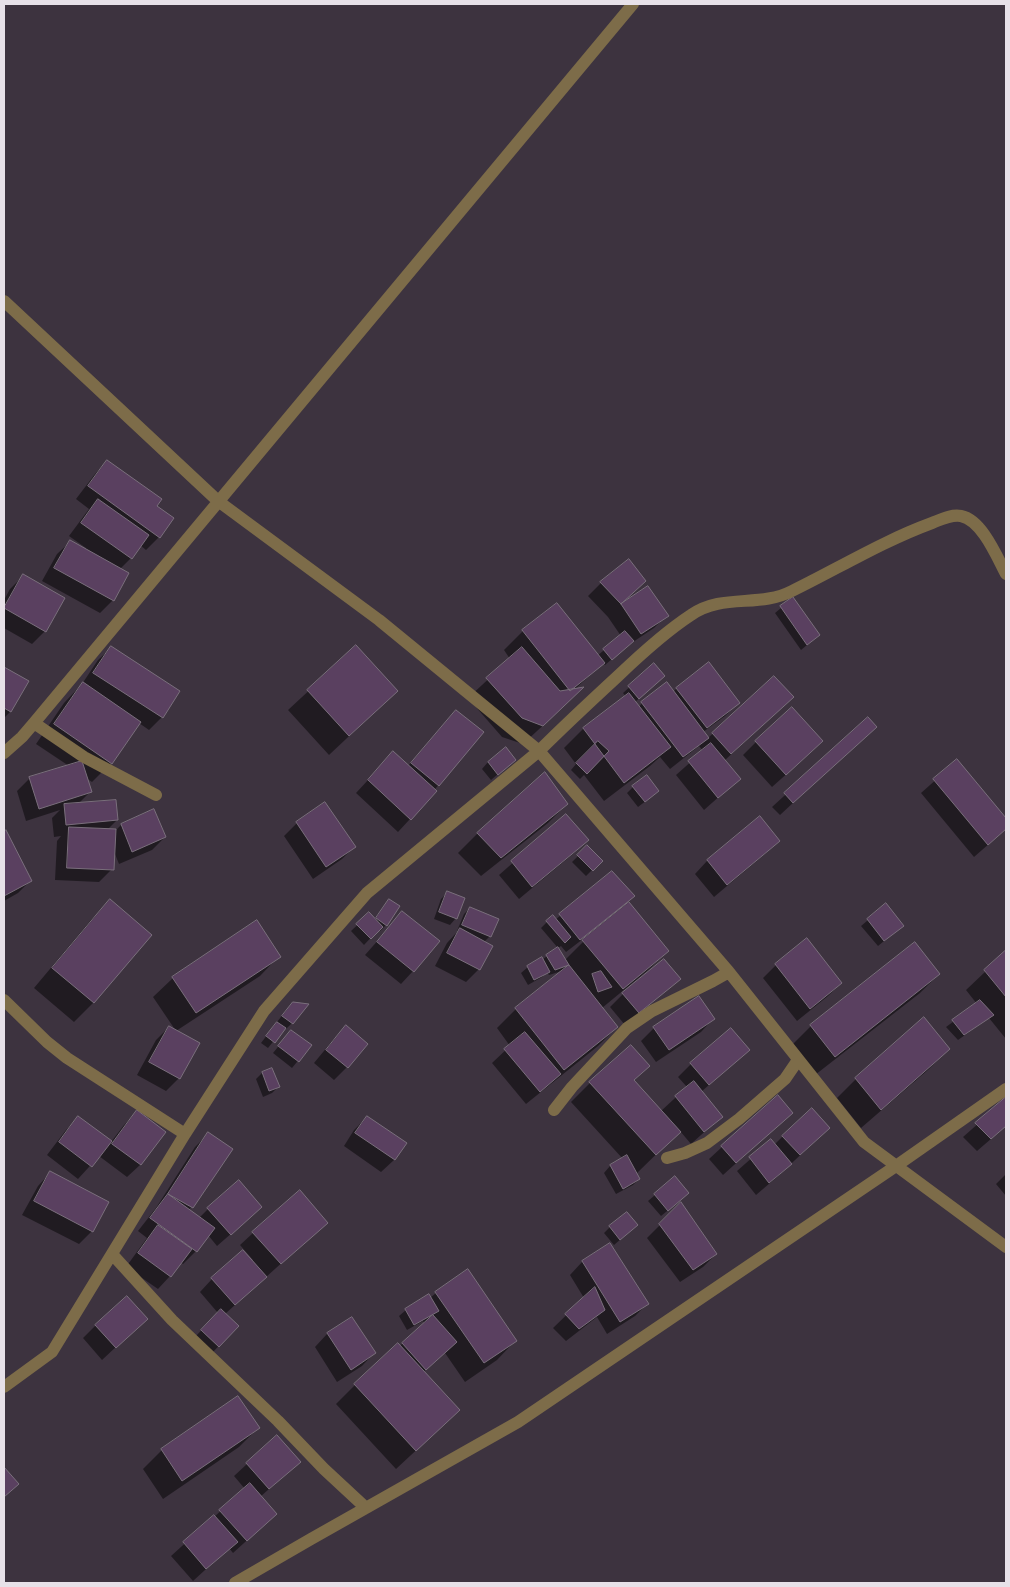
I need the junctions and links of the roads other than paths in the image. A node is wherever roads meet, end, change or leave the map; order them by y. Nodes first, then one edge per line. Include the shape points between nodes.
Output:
1 (633, 4) edge
2 (4, 301) edge
3 (218, 501) junction
4 (1006, 574) edge
5 (34, 723) junction
6 (539, 751) junction
7 (4, 753) edge
8 (156, 795) dead end
9 (729, 972) junction
10 (4, 1000) edge
11 (798, 1060) junction
12 (1006, 1089) edge
13 (554, 1110) dead end
14 (184, 1134) junction
15 (667, 1158) dead end
16 (896, 1166) junction
17 (1006, 1247) edge
18 (112, 1254) junction
19 (4, 1386) edge
20 (366, 1508) junction
21 (236, 1583) edge

1 - 3 street
2 - 3 street
3 - 5 street
3 - 6 street via 379,620
4 - 6 street via 987,538 975,524 961,516 948,517 888,541 790,592 771,599 710,605 672,628
5 - 7 street
5 - 8 street via 84,757
6 - 9 street
6 - 14 street via 367,894 264,1011
9 - 11 street
9 - 13 street via 652,1011 627,1028
10 - 14 street via 67,1058
11 - 15 street via 786,1079 707,1143
11 - 16 street via 864,1142
12 - 16 street
14 - 18 street
16 - 17 street
16 - 20 street via 518,1422
18 - 19 street via 52,1352
18 - 20 street via 172,1320
20 - 21 street

